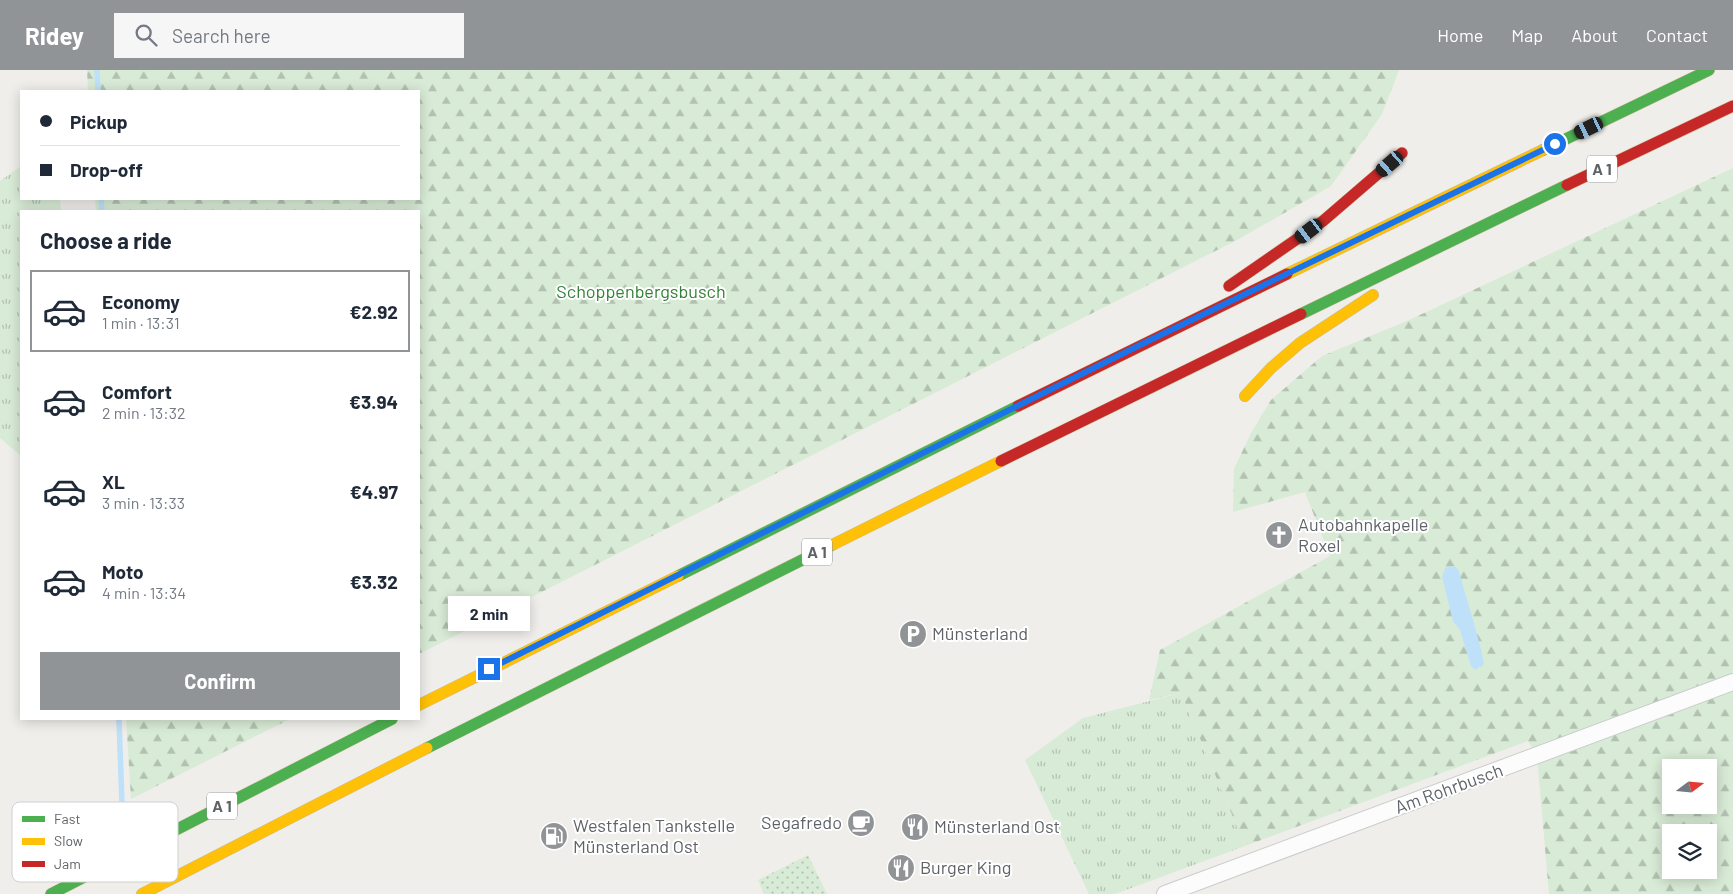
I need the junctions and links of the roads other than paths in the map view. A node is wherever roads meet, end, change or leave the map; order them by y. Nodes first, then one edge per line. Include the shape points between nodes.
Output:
1 (1709, 70) edge
2 (1733, 106) edge
3 (1402, 153) dead end
4 (1470, 232) junction
5 (1223, 290) dead end
6 (1207, 301) dead end
7 (1142, 344) junction
8 (1245, 396) dead end
9 (1733, 682) edge
10 (420, 705) edge
11 (390, 720) edge
12 (178, 829) edge
13 (178, 876) edge
14 (74, 882) edge
15 (166, 882) edge
16 (51, 894) edge
17 (142, 894) edge
18 (1166, 894) edge

1 - 7 highway, A 1
2 - 4 highway, A 1
3 - 5 highway via 1323,221
4 - 8 highway via 1300,343
4 - 13 highway, A 1 via 624,648
6 - 7 highway
7 - 10 highway, A 1
9 - 18 street, Am Rohrbusch
11 - 12 highway, A 1
14 - 16 highway, A 1
15 - 17 highway, A 1

